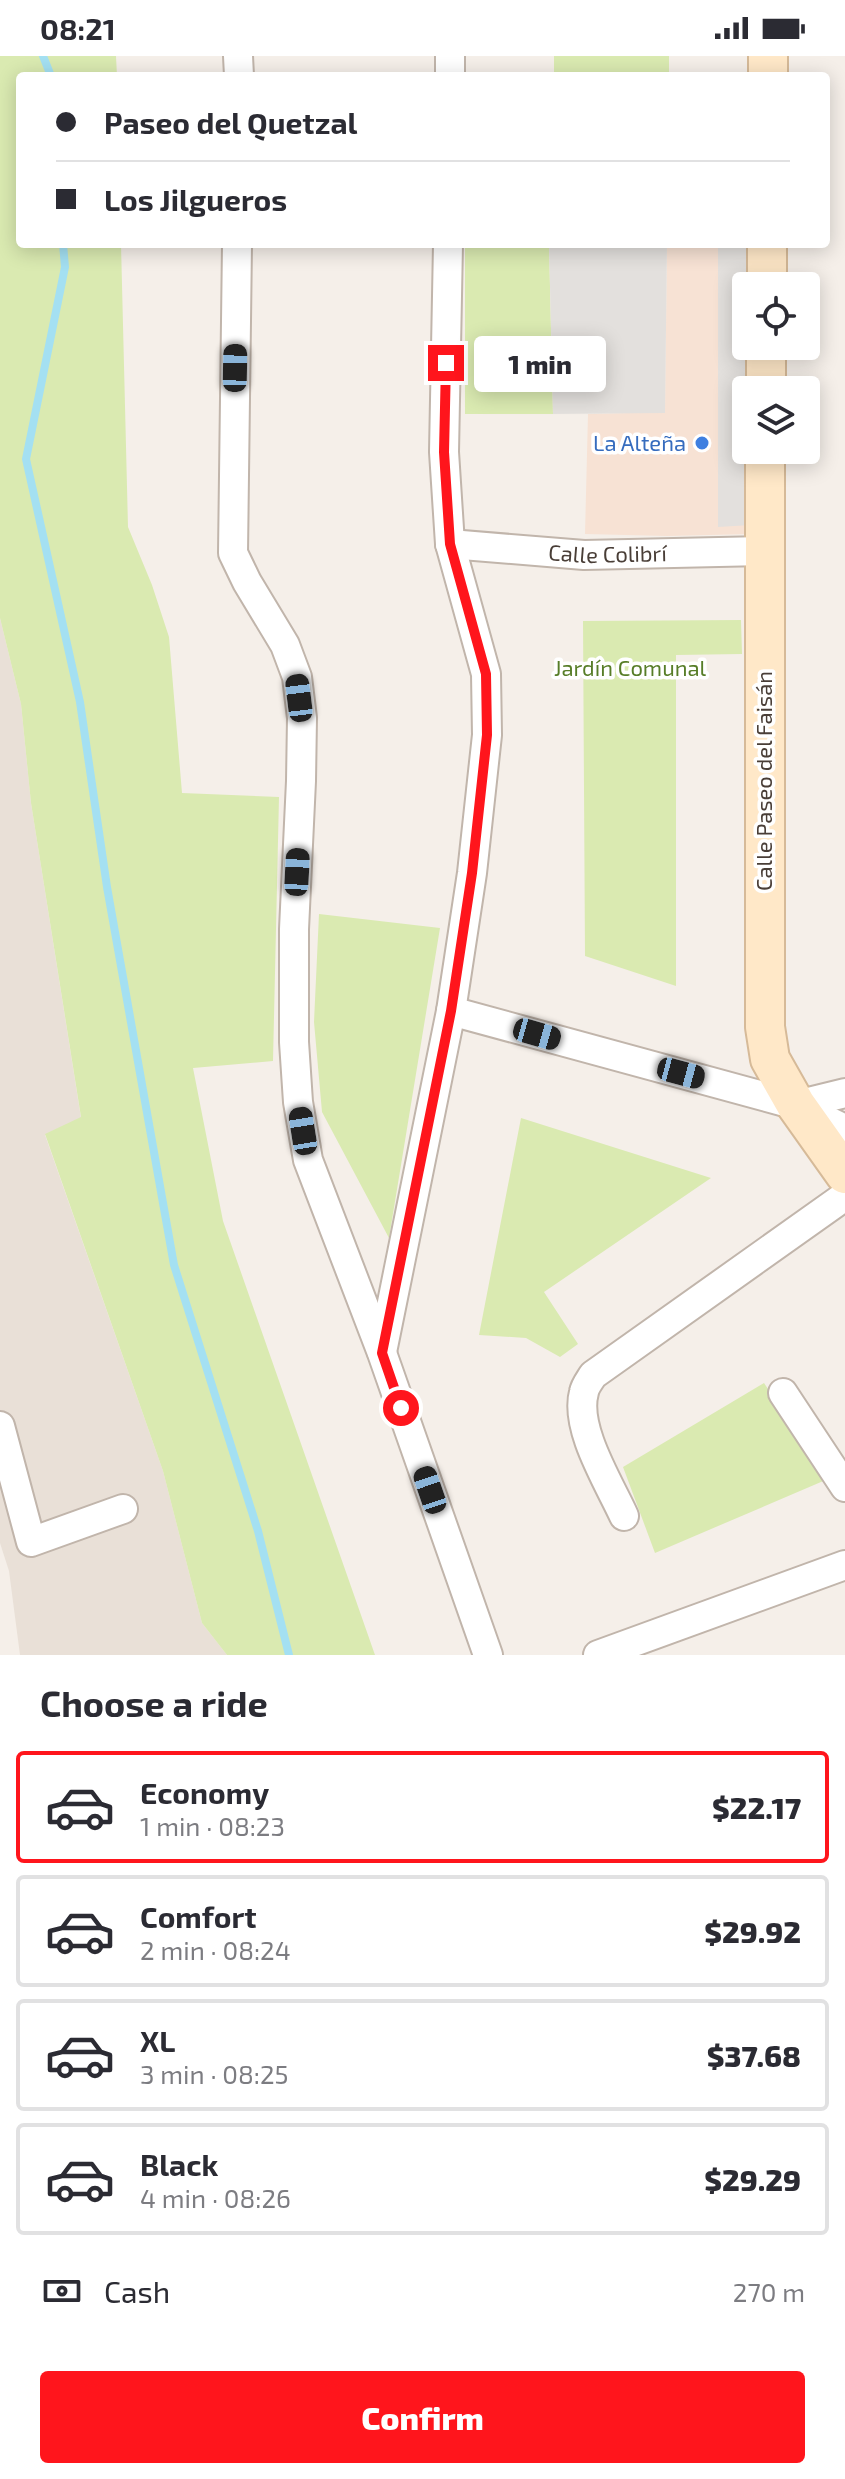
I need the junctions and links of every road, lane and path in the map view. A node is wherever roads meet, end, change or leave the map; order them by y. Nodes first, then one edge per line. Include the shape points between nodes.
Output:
1 (237, 248) edge
2 (448, 248) edge
3 (767, 248) edge
4 (767, 272) edge
5 (765, 464) edge
6 (450, 544) junction
7 (764, 551) junction
8 (451, 1011) junction
9 (845, 1093) edge
10 (796, 1105) junction
11 (845, 1129) edge
12 (845, 1174) edge
13 (845, 1196) edge
14 (382, 1353) junction
15 (783, 1393) dead end
16 (0, 1426) edge
17 (845, 1487) edge
18 (123, 1509) dead end
19 (624, 1516) dead end
20 (845, 1565) edge
21 (488, 1655) edge
22 (598, 1655) edge

1 - 14 street via 233,553 285,645 297,677 302,718 294,929 298,1102 308,1160
2 - 6 street via 444,452
3 - 4 street
5 - 7 street, Calle Paseo del Faisán
6 - 7 street, Calle Colibrí via 584,555
6 - 8 street via 486,674 487,735
7 - 10 street, Calle Paseo del Faisán via 765,1027 770,1059
8 - 10 street
8 - 14 street
9 - 10 street
10 - 11 street
10 - 12 street, Calle Paseo del Faisán
13 - 19 street via 593,1375 584,1391 583,1416
14 - 21 street
15 - 17 street
16 - 18 street via 31,1542
20 - 22 street

